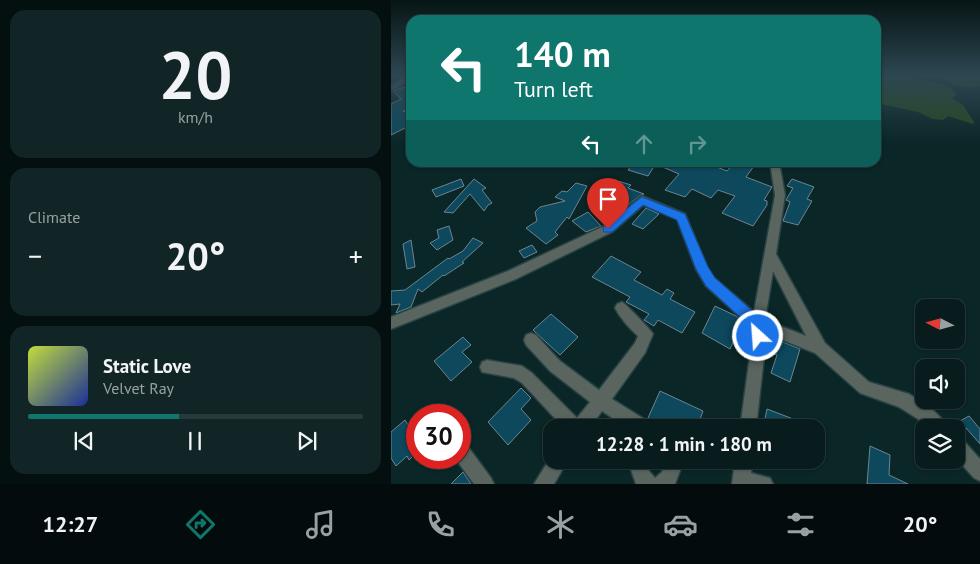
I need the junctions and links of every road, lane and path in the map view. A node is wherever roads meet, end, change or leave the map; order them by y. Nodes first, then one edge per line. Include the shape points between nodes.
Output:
1 (775, 167) edge
2 (770, 254) junction
3 (622, 308) dead end
4 (391, 323) edge
5 (758, 324) junction
6 (531, 340) dead end
7 (820, 348) junction
8 (487, 367) dead end
9 (601, 401) junction
10 (567, 419) edge
11 (587, 419) edge
12 (629, 419) edge
13 (749, 419) edge
14 (929, 419) edge
15 (965, 455) edge
16 (471, 465) edge
17 (553, 469) edge
18 (640, 469) edge
19 (672, 469) edge
20 (748, 469) edge
21 (980, 472) edge
22 (753, 483) edge
23 (485, 484) edge
24 (543, 484) edge
25 (649, 484) edge
26 (663, 484) edge

1 - 2 street via 780,195
2 - 5 street
2 - 7 street
3 - 9 street via 646,334 640,348
4 - 5 street via 512,275 608,229 642,200 681,217 710,282
5 - 7 street
5 - 13 street
6 - 9 street via 555,366
7 - 14 street via 865,388 903,400
8 - 10 street via 517,371
9 - 11 street
9 - 12 street
15 - 21 street
16 - 23 street
17 - 24 street
18 - 25 street
19 - 26 street
20 - 22 street

